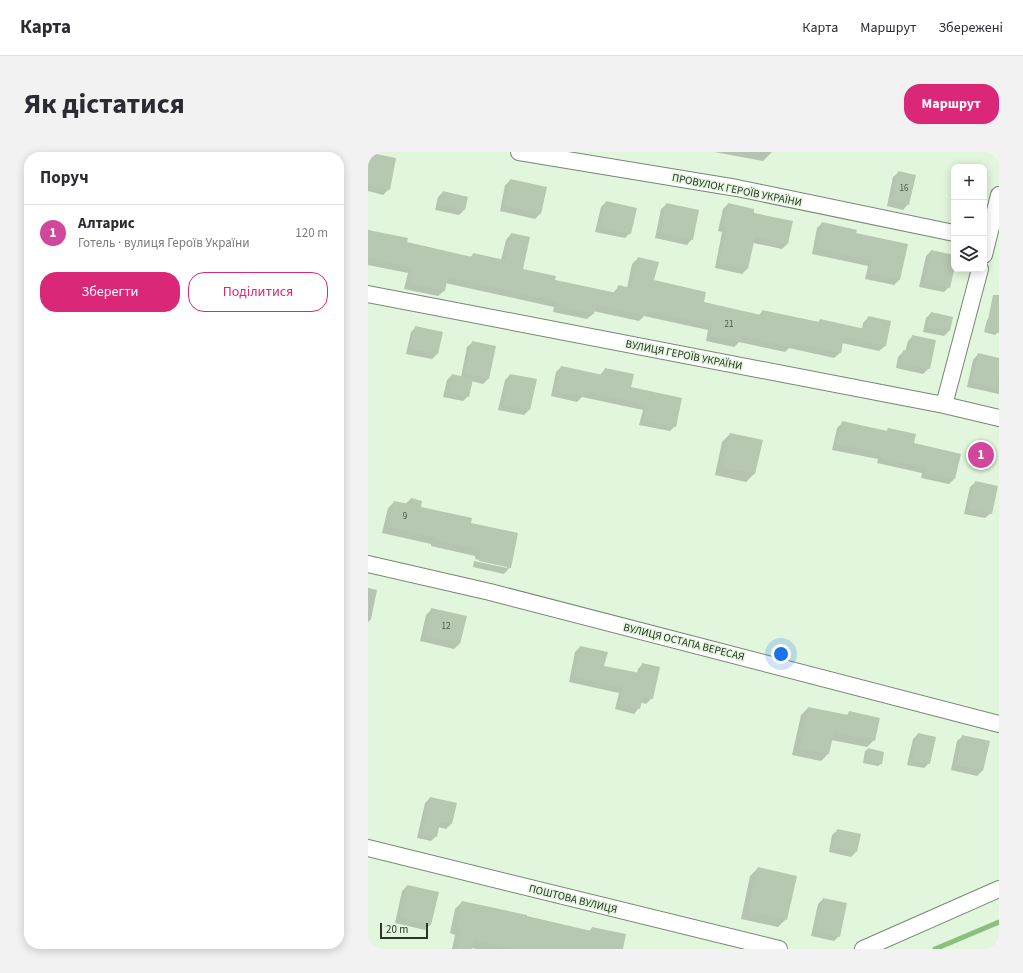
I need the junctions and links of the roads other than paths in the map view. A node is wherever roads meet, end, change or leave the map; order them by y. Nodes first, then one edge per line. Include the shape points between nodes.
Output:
1 (519, 152) edge
2 (999, 195) edge
3 (951, 232) edge
4 (989, 244) edge
5 (979, 272) edge
6 (368, 294) edge
7 (944, 405) junction
8 (999, 418) edge
9 (368, 564) edge
10 (999, 724) edge
11 (368, 848) edge
12 (999, 889) edge
13 (778, 949) edge
14 (863, 949) edge

1 - 3 street, ПРОВУЛОК ГЕРОЇВ УКРАЇНИ via 737,188
2 - 4 street
5 - 7 street
6 - 7 street, ВУЛИЦЯ ГЕРОЇВ УКРАЇНИ
7 - 8 street, ВУЛИЦЯ ГЕРОЇВ УКРАЇНИ
9 - 10 street, ВУЛИЦЯ ОСТАПА ВЕРЕСАЯ via 490,592
11 - 13 street, ПОШТОВА ВУЛИЦЯ
12 - 14 street

